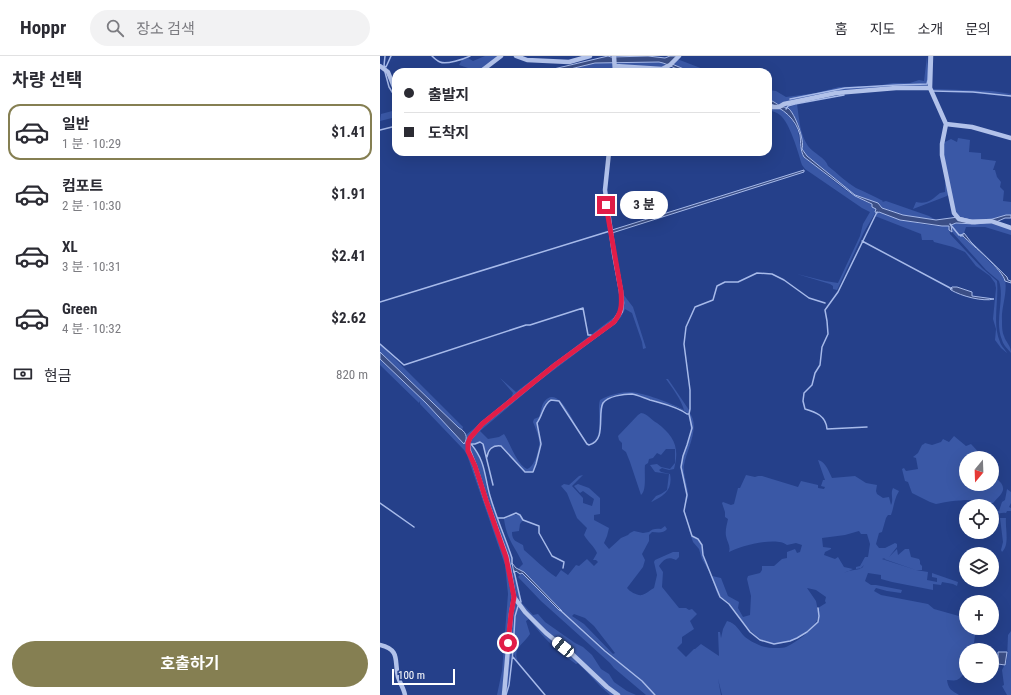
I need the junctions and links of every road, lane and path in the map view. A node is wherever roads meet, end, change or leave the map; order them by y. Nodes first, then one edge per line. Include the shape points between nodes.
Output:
1 (501, 56) edge
2 (516, 56) edge
3 (590, 56) edge
4 (679, 56) edge
5 (931, 56) edge
6 (614, 57) edge
7 (380, 66) edge
8 (615, 66) joint
9 (485, 68) edge
10 (646, 68) edge
11 (664, 68) edge
12 (392, 83) edge
13 (930, 88) junction
14 (772, 107) edge
15 (946, 124) junction
16 (1011, 138) edge
17 (609, 156) edge
18 (1011, 228) edge
19 (514, 597) junction
20 (380, 645) edge
21 (406, 695) edge
22 (504, 695) edge
23 (618, 695) edge

1 - 9 street
2 - 3 street via 527,60 569,62
4 - 11 street
5 - 13 street
6 - 8 street
7 - 12 street via 386,70
8 - 10 street
13 - 14 street via 836,93
13 - 15 street
15 - 16 street via 972,127
15 - 18 street via 942,155 954,213 959,219 972,222 991,221
17 - 19 street via 605,190 621,291 621,311 614,322 555,365 482,424 468,443 468,451 506,557
19 - 22 street
19 - 23 street via 546,633
20 - 21 street via 395,654 399,678

